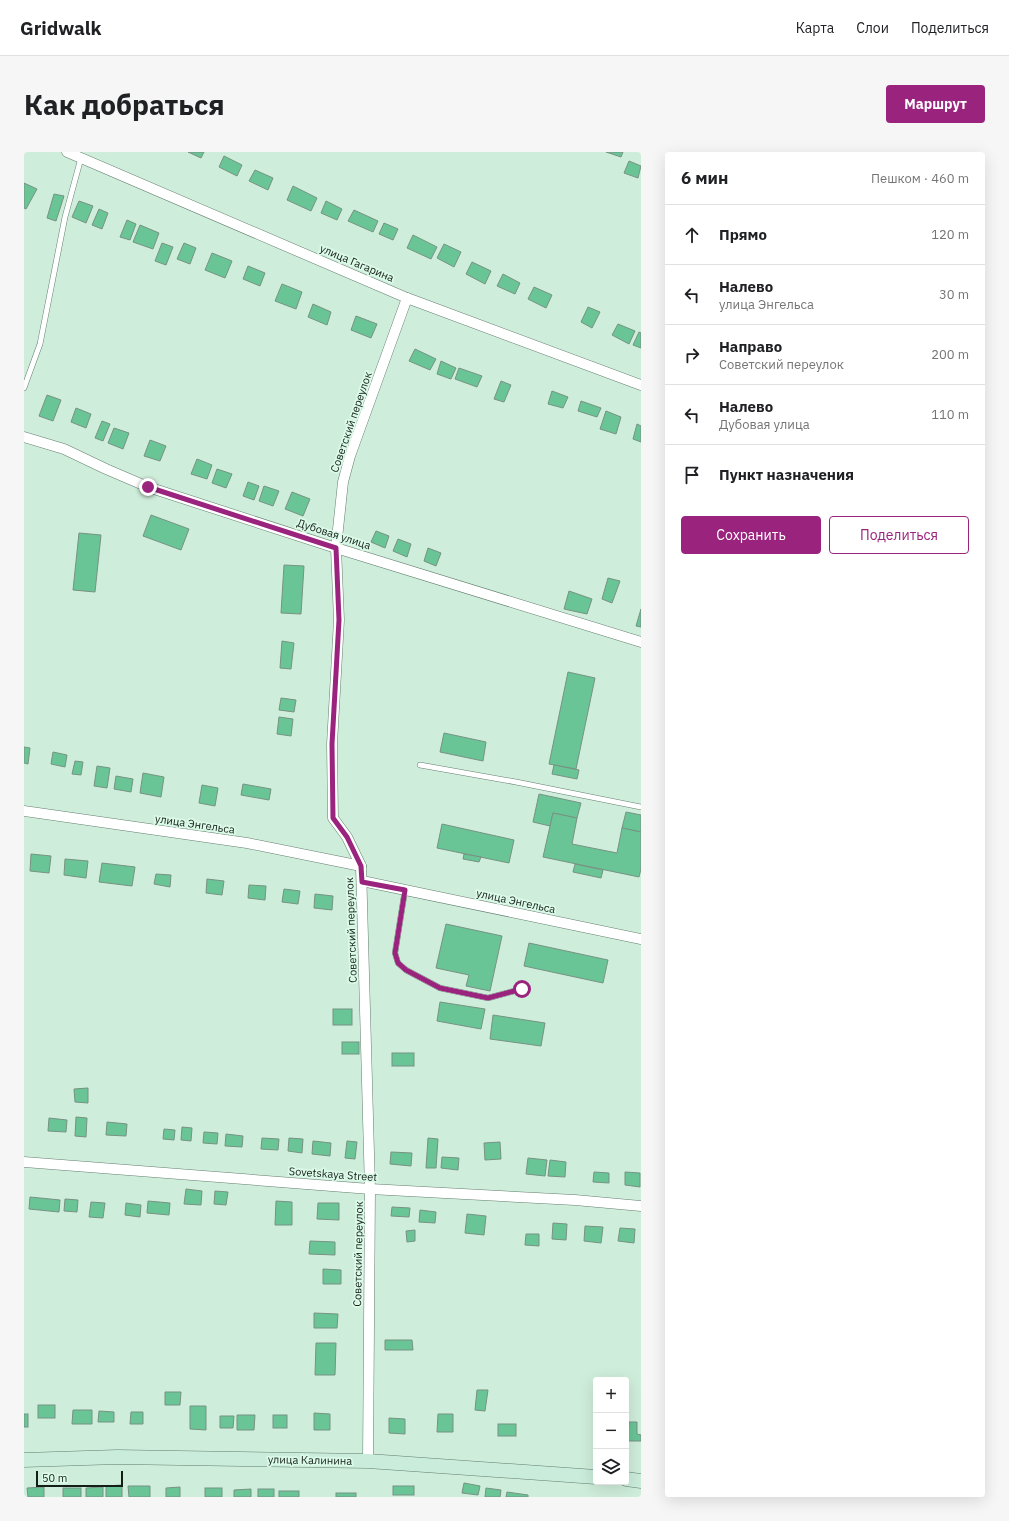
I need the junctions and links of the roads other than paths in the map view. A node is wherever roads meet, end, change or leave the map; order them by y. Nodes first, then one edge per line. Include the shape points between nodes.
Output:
1 (68, 152) edge
2 (81, 158) junction
3 (407, 298) junction
4 (641, 385) edge
5 (24, 388) edge
6 (24, 437) edge
7 (336, 548) junction
8 (641, 642) edge
9 (420, 765) dead end
10 (641, 807) edge
11 (24, 811) edge
12 (361, 866) junction
13 (362, 882) junction
14 (405, 890) junction
15 (641, 939) edge
16 (522, 989) dead end
17 (24, 1162) edge
18 (370, 1189) junction
19 (641, 1206) edge
20 (24, 1460) edge
21 (368, 1461) junction
22 (593, 1477) edge
23 (629, 1479) edge
24 (641, 1481) edge

1 - 2 street, улица Гагарина
2 - 3 street, улица Гагарина
2 - 5 lane via 65,217 40,344
3 - 4 street, улица Гагарина
3 - 7 street, Советский переулок via 350,456 343,482
6 - 7 street, Дубовая улица via 64,449 148,487
7 - 8 street, Дубовая улица
7 - 12 street, Советский переулок via 339,620 332,744 333,818 347,837
9 - 10 lane
11 - 12 street, улица Энгельса via 246,843
12 - 13 street, Советский переулок
13 - 14 street, улица Энгельса
13 - 18 street, Советский переулок
14 - 15 street, улица Энгельса
14 - 16 lane via 395,953 398,963 406,970 440,988 488,998
17 - 18 street, Sovetskaya Street
18 - 19 street, Sovetskaya Street
18 - 21 street, Советский переулок
20 - 21 street, улица Калинина via 117,1457
21 - 22 street, улица Калинина
23 - 24 street

